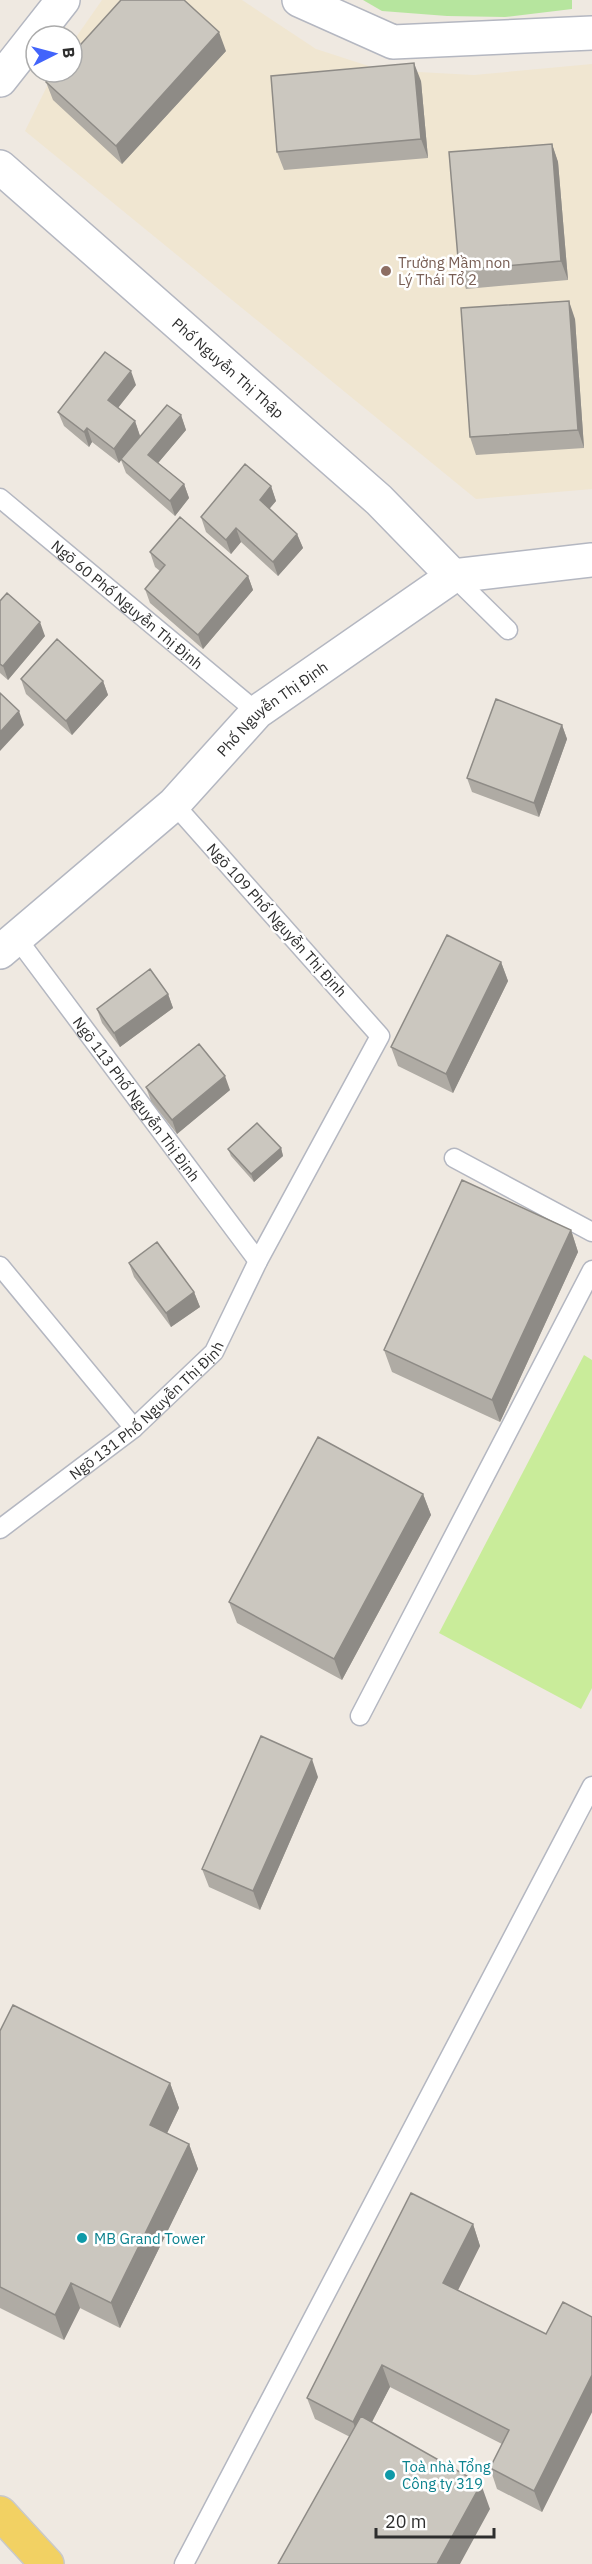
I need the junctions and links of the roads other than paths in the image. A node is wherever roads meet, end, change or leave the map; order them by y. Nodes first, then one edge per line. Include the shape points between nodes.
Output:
1 (63, 0) edge
2 (298, 0) edge
3 (592, 33) edge
4 (0, 80) edge
5 (0, 167) edge
6 (0, 498) edge
7 (592, 560) edge
8 (453, 576) junction
9 (508, 630) dead end
10 (256, 712) junction
11 (174, 804) junction
12 (8, 944) edge
13 (380, 1036) joint
14 (454, 1158) dead end
15 (592, 1232) edge
16 (258, 1261) junction
17 (0, 1267) edge
18 (592, 1270) edge
19 (134, 1428) junction
20 (0, 1529) edge
21 (360, 1716) dead end
22 (592, 1786) edge
23 (0, 2513) edge
24 (47, 2564) edge
25 (184, 2564) edge

1 - 4 street
2 - 3 street via 393,42
5 - 8 street, Phố Nguyễn Thị Thập via 379,500
6 - 10 lane, Ngõ 60 Phố Nguyễn Thị Định
7 - 8 street, Phố Nguyễn Thị Định
8 - 9 lane
8 - 10 street, Phố Nguyễn Thị Định
10 - 11 street, Phố Nguyễn Thị Định
11 - 12 street, Phố Nguyễn Thị Định
11 - 13 lane, Ngõ 109 Phố Nguyễn Thị Định
12 - 16 lane, Ngõ 113 Phố Nguyễn Thị Định
13 - 16 lane, Ngõ 131 Phố Nguyễn Thị Định
14 - 15 lane
16 - 19 lane, Ngõ 131 Phố Nguyễn Thị Định via 214,1352
17 - 19 lane
18 - 21 lane
19 - 20 lane, Ngõ 131 Phố Nguyễn Thị Định
22 - 25 lane
23 - 24 main road

